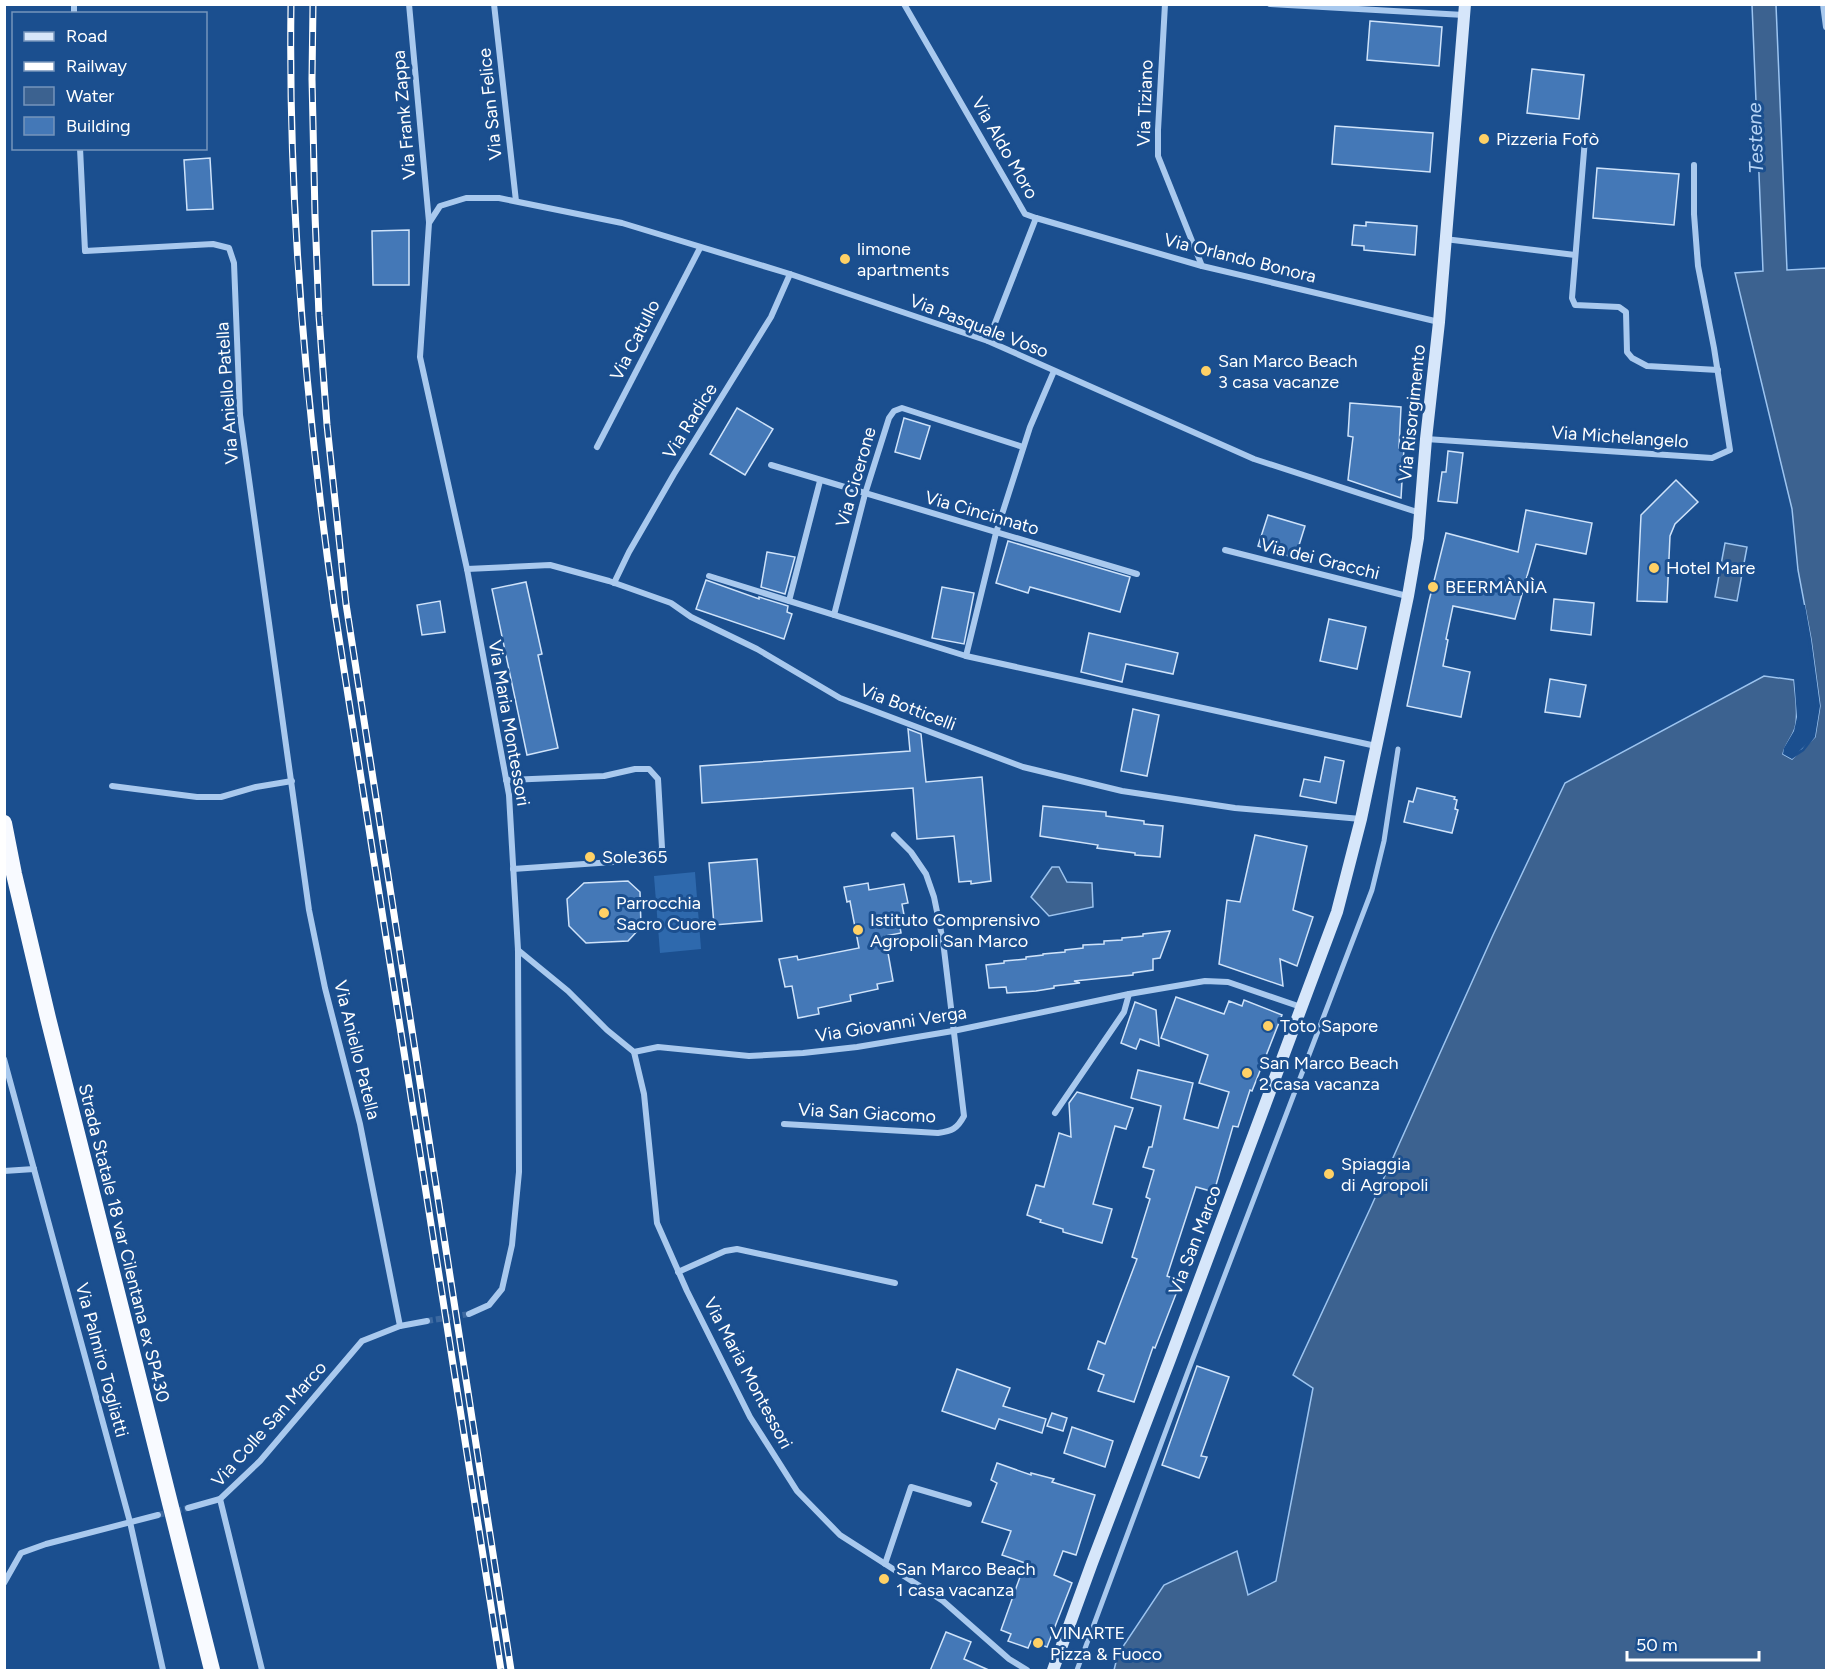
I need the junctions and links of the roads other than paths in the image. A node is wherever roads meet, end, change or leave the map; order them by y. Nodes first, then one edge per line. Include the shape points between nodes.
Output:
1 (409, 4) edge
2 (494, 4) edge
3 (904, 4) edge
4 (1165, 4) edge
5 (1270, 4) edge
6 (1823, 4) edge
7 (1464, 10) edge
8 (1827, 27) edge
9 (1585, 139) dead end
10 (80, 150) edge
11 (1694, 165) dead end
12 (516, 201) junction
13 (1036, 218) junction
14 (429, 223) junction
15 (1445, 239) junction
16 (700, 248) junction
17 (1575, 255) junction
18 (1202, 266) junction
19 (790, 274) junction
20 (1439, 322) junction
21 (988, 342) junction
22 (1718, 370) junction
23 (1054, 371) junction
24 (1426, 439) junction
25 (597, 447) dead end
26 (1023, 447) junction
27 (771, 465) dead end
28 (820, 481) junction
29 (865, 494) junction
30 (1420, 513) junction
31 (996, 533) junction
32 (1225, 550) dead end
33 (467, 569) junction
34 (1137, 573) dead end
35 (709, 576) dead end
36 (614, 583) junction
37 (1408, 596) junction
38 (789, 602) junction
39 (834, 615) junction
40 (966, 656) junction
41 (1377, 746) junction
42 (1398, 749) dead end
43 (506, 780) junction
44 (292, 782) junction
45 (112, 786) dead end
46 (1361, 819) junction
47 (4, 824) edge
48 (894, 835) dead end
49 (513, 869) junction
50 (518, 950) junction
51 (1129, 994) junction
52 (1301, 1007) junction
53 (953, 1031) junction
54 (634, 1052) junction
55 (4, 1059) edge
56 (1055, 1113) dead end
57 (784, 1124) dead end
58 (34, 1169) junction
59 (4, 1171) edge
60 (678, 1272) junction
61 (895, 1283) dead end
62 (469, 1314) tunnel mouth
63 (427, 1321) tunnel mouth
64 (400, 1326) junction
65 (220, 1499) junction
66 (969, 1504) dead end
67 (188, 1508) tunnel mouth
68 (158, 1515) tunnel mouth
69 (130, 1522) junction
70 (885, 1564) junction
71 (4, 1582) edge
72 (163, 1671) edge
73 (212, 1671) edge
74 (262, 1671) edge
75 (1028, 1671) edge
76 (1053, 1671) edge
77 (1077, 1671) edge

1 - 14 street, Via Frank Zappa
2 - 12 street, Via San Felice
3 - 13 street, Via Aldo Moro via 1025,214
4 - 18 street, Via Tiziano via 1158,156
5 - 7 street
6 - 8 street
7 - 15 main road, Via Risorgimento
9 - 17 street
10 - 44 street, Via Aniello Patella via 85,251 213,244 229,248 234,262 240,415
11 - 22 street, Via Michelangelo via 1698,266
12 - 14 street via 466,198 440,206
12 - 16 street, Via Pasquale Voso via 622,223
13 - 18 street, Via Orlando Bonora
13 - 21 street, Via Aldo Moro
14 - 33 street, Via Maria Montessori via 420,357
15 - 17 street
15 - 20 main road, Via Risorgimento
16 - 19 street, Via Pasquale Voso
16 - 25 street, Via Catullo
17 - 22 street via 1575,305 1618,307 1626,312 1628,352 1632,358 1647,366
18 - 20 street, Via Orlando Bonora
19 - 21 street, Via Pasquale Voso
19 - 36 street, Via Radice via 771,317 674,474
20 - 24 main road, Via Risorgimento
21 - 23 street, Via Pasquale Voso
22 - 24 street, Via Michelangelo via 1730,450 1712,458
23 - 26 street
23 - 30 street, Via Pasquale Voso via 1254,459
24 - 30 main road, Via Risorgimento
26 - 29 street, Via Cicerone via 902,408 889,418
26 - 31 street
27 - 28 street, Via Cincinnato
28 - 29 street, Via Cincinnato
28 - 38 street
29 - 31 street, Via Cincinnato
29 - 39 street, Via Cicerone
30 - 37 main road, Via Risorgimento
31 - 34 street, Via Cincinnato
31 - 40 street
32 - 37 street, Via dei Gracchi
33 - 36 street, Via Botticelli via 550,565
33 - 43 street, Via Maria Montessori
35 - 38 street
36 - 46 street, Via Botticelli via 671,603 840,698 1023,767 1122,791 1235,808
37 - 41 main road, Via Risorgimento
38 - 39 street
39 - 40 street
40 - 41 street
41 - 46 main road, Via Risorgimento
42 - 77 street via 1372,890
43 - 49 street, Via Maria Montessori
43 - 49 street via 604,776 635,769 649,769 658,779 662,848 656,859
44 - 45 street via 221,797
44 - 64 street, Via Aniello Patella via 309,910 360,1124
46 - 52 main road, Via San Marco via 1337,912
47 - 73 highway, Strada Statale 18 var Cilentana ex SP430 via 48,1018
48 - 53 street via 926,874 934,897
49 - 50 street, Via Maria Montessori
50 - 54 street
50 - 62 street, Via Maria Montessori via 519,1172 512,1245 502,1289 489,1305
51 - 52 street, Via Giovanni Verga via 1205,981 1228,982
51 - 53 street, Via Giovanni Verga
51 - 56 street via 1124,1012
52 - 76 main road, Via San Marco
53 - 54 street, Via Giovanni Verga via 803,1053 749,1056 658,1047
53 - 57 street, Via San Giacomo via 964,1116 960,1125 950,1131
54 - 60 street, Via Maria Montessori via 644,1094 657,1223
55 - 58 street, Via Palmiro Togliatti
58 - 59 street
58 - 69 street, Via Palmiro Togliatti
60 - 61 street via 737,1249
60 - 70 street, Via Maria Montessori via 750,1417 797,1491 840,1534
63 - 64 street, Via Colle San Marco
64 - 65 street, Via Colle San Marco via 362,1341 268,1452
65 - 67 street
65 - 74 street, Via Colle San Marco
66 - 70 street via 911,1487
68 - 69 street
69 - 71 street via 21,1553
69 - 72 street, Via Palmiro Togliatti
70 - 75 street, Via Maria Montessori via 943,1601

